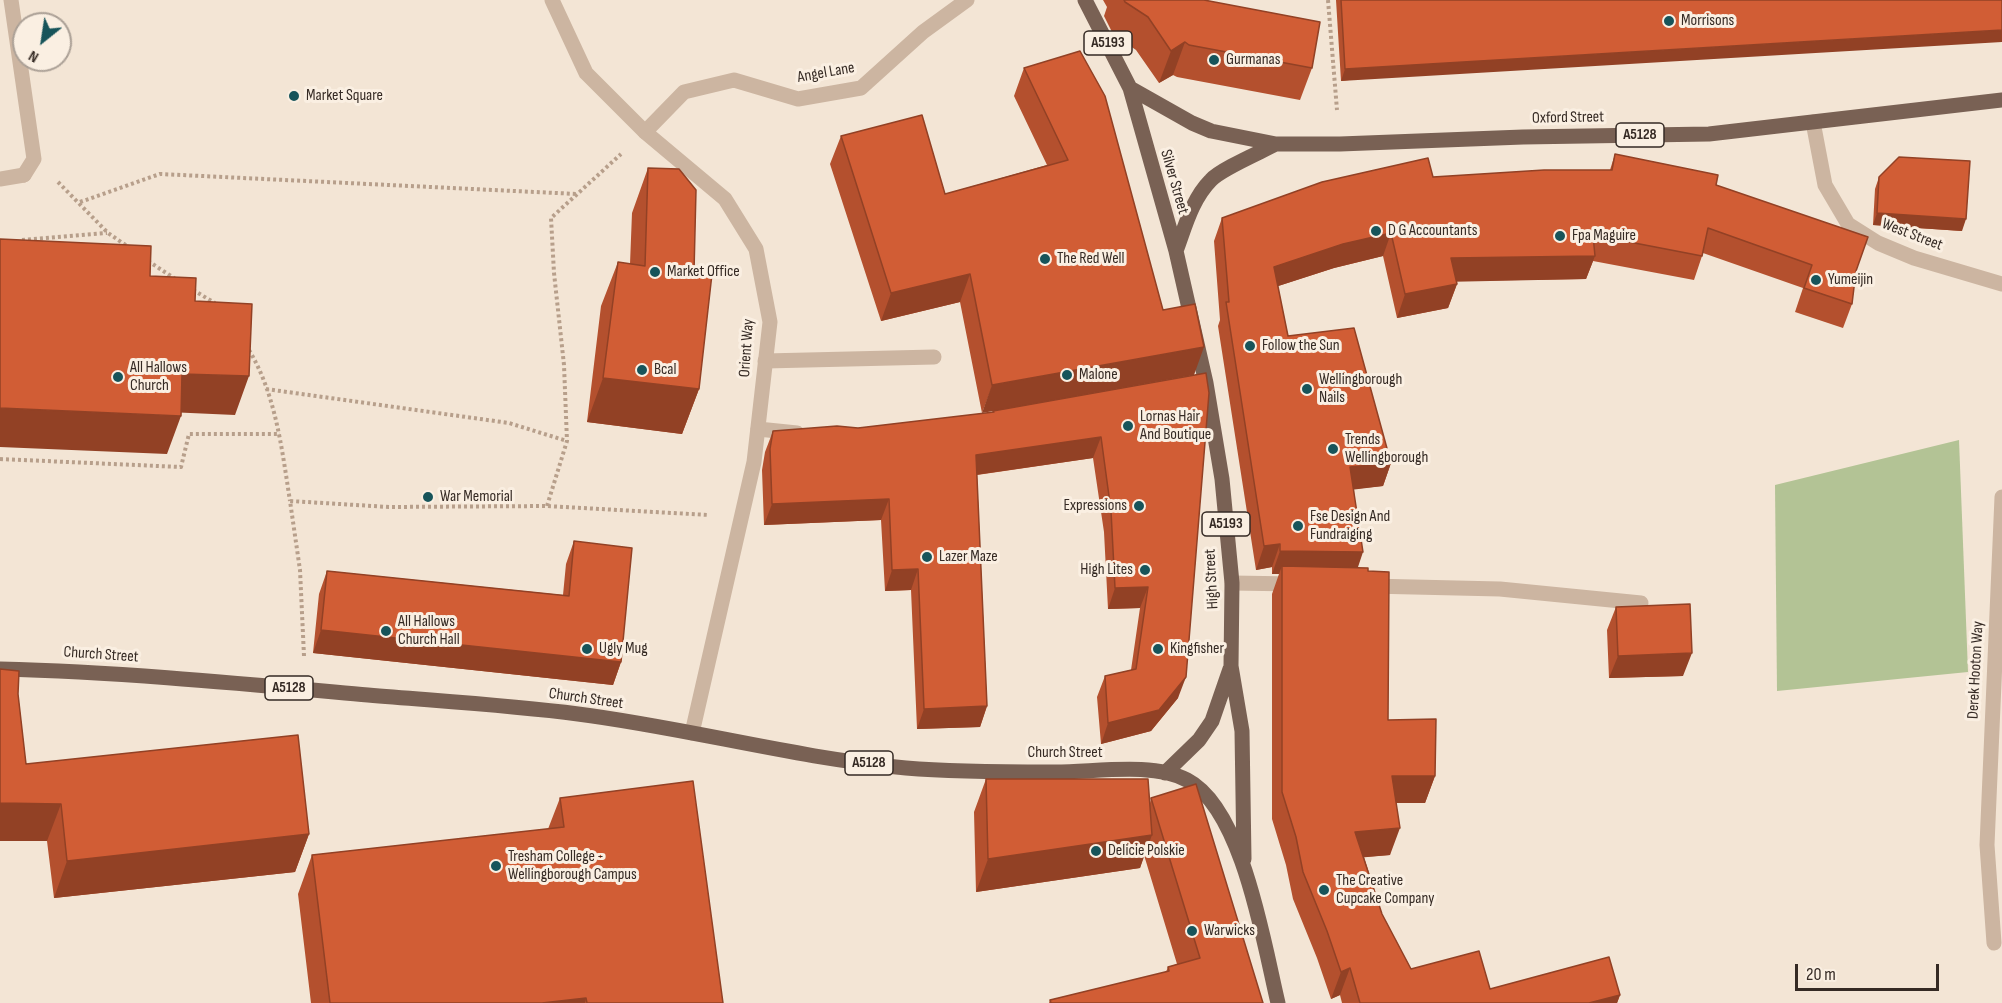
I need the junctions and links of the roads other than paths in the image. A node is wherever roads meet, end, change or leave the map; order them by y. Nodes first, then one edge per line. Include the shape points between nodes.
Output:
1 (11, 0) edge
2 (552, 0) edge
3 (967, 0) edge
4 (1085, 0) edge
5 (1130, 88) junction
6 (2002, 100) edge
7 (1813, 122) junction
8 (645, 132) junction
9 (1276, 144) junction
10 (0, 178) edge
11 (1176, 251) junction
12 (2002, 284) edge
13 (934, 357) dead end
14 (765, 361) junction
15 (1200, 384) joint
16 (758, 429) junction
17 (814, 435) edge
18 (2002, 497) edge
19 (1232, 583) junction
20 (1310, 585) edge
21 (1355, 586) edge
22 (1641, 603) edge
23 (1231, 666) junction
24 (0, 669) edge
25 (692, 733) junction
26 (1165, 772) junction
27 (2002, 841) edge
28 (1987, 845) junction
29 (1244, 864) junction
30 (1994, 943) dead end
31 (1278, 1003) edge

1 - 10 street via 34,159 24,175
2 - 8 street, Orient Way via 586,73
3 - 8 street, Angel Lane via 923,32 861,88 798,99 734,80 684,92
4 - 5 main road, Silver Street / A5193
5 - 9 main road, Oxford Street via 1211,131
5 - 11 main road, Silver Street / A5193
6 - 7 main road, Oxford Street / A5128
7 - 9 main road, Oxford Street / A5128 via 1708,134
7 - 12 street, West Street via 1826,185 1848,224 1878,243 1914,258
8 - 14 street, Orient Way via 725,199 756,249 770,322
9 - 11 main road, Oxford Street via 1212,178 1190,211
11 - 15 main road, Silver Street / A5193
13 - 14 street
14 - 16 street, Orient Way
15 - 19 main road, High Street / A5193 via 1222,479
16 - 17 street
16 - 25 street, Orient Way via 754,462
18 - 28 street, Derek Hooton Way
19 - 20 street
19 - 23 main road, High Street / A5193
21 - 22 street via 1500,589
23 - 26 main road, High Street / A5193 via 1212,721 1199,740
23 - 29 main road, High Street / A5193 via 1242,730
24 - 25 main road, Church Street / A5128 via 83,671 578,714
25 - 26 main road, Church Street / A5128 via 799,754 908,768
26 - 29 main road, High Street / A5193 via 1204,792 1219,810
27 - 28 street
28 - 30 street, Derek Hooton Way
29 - 31 main road, High Street / A5193

